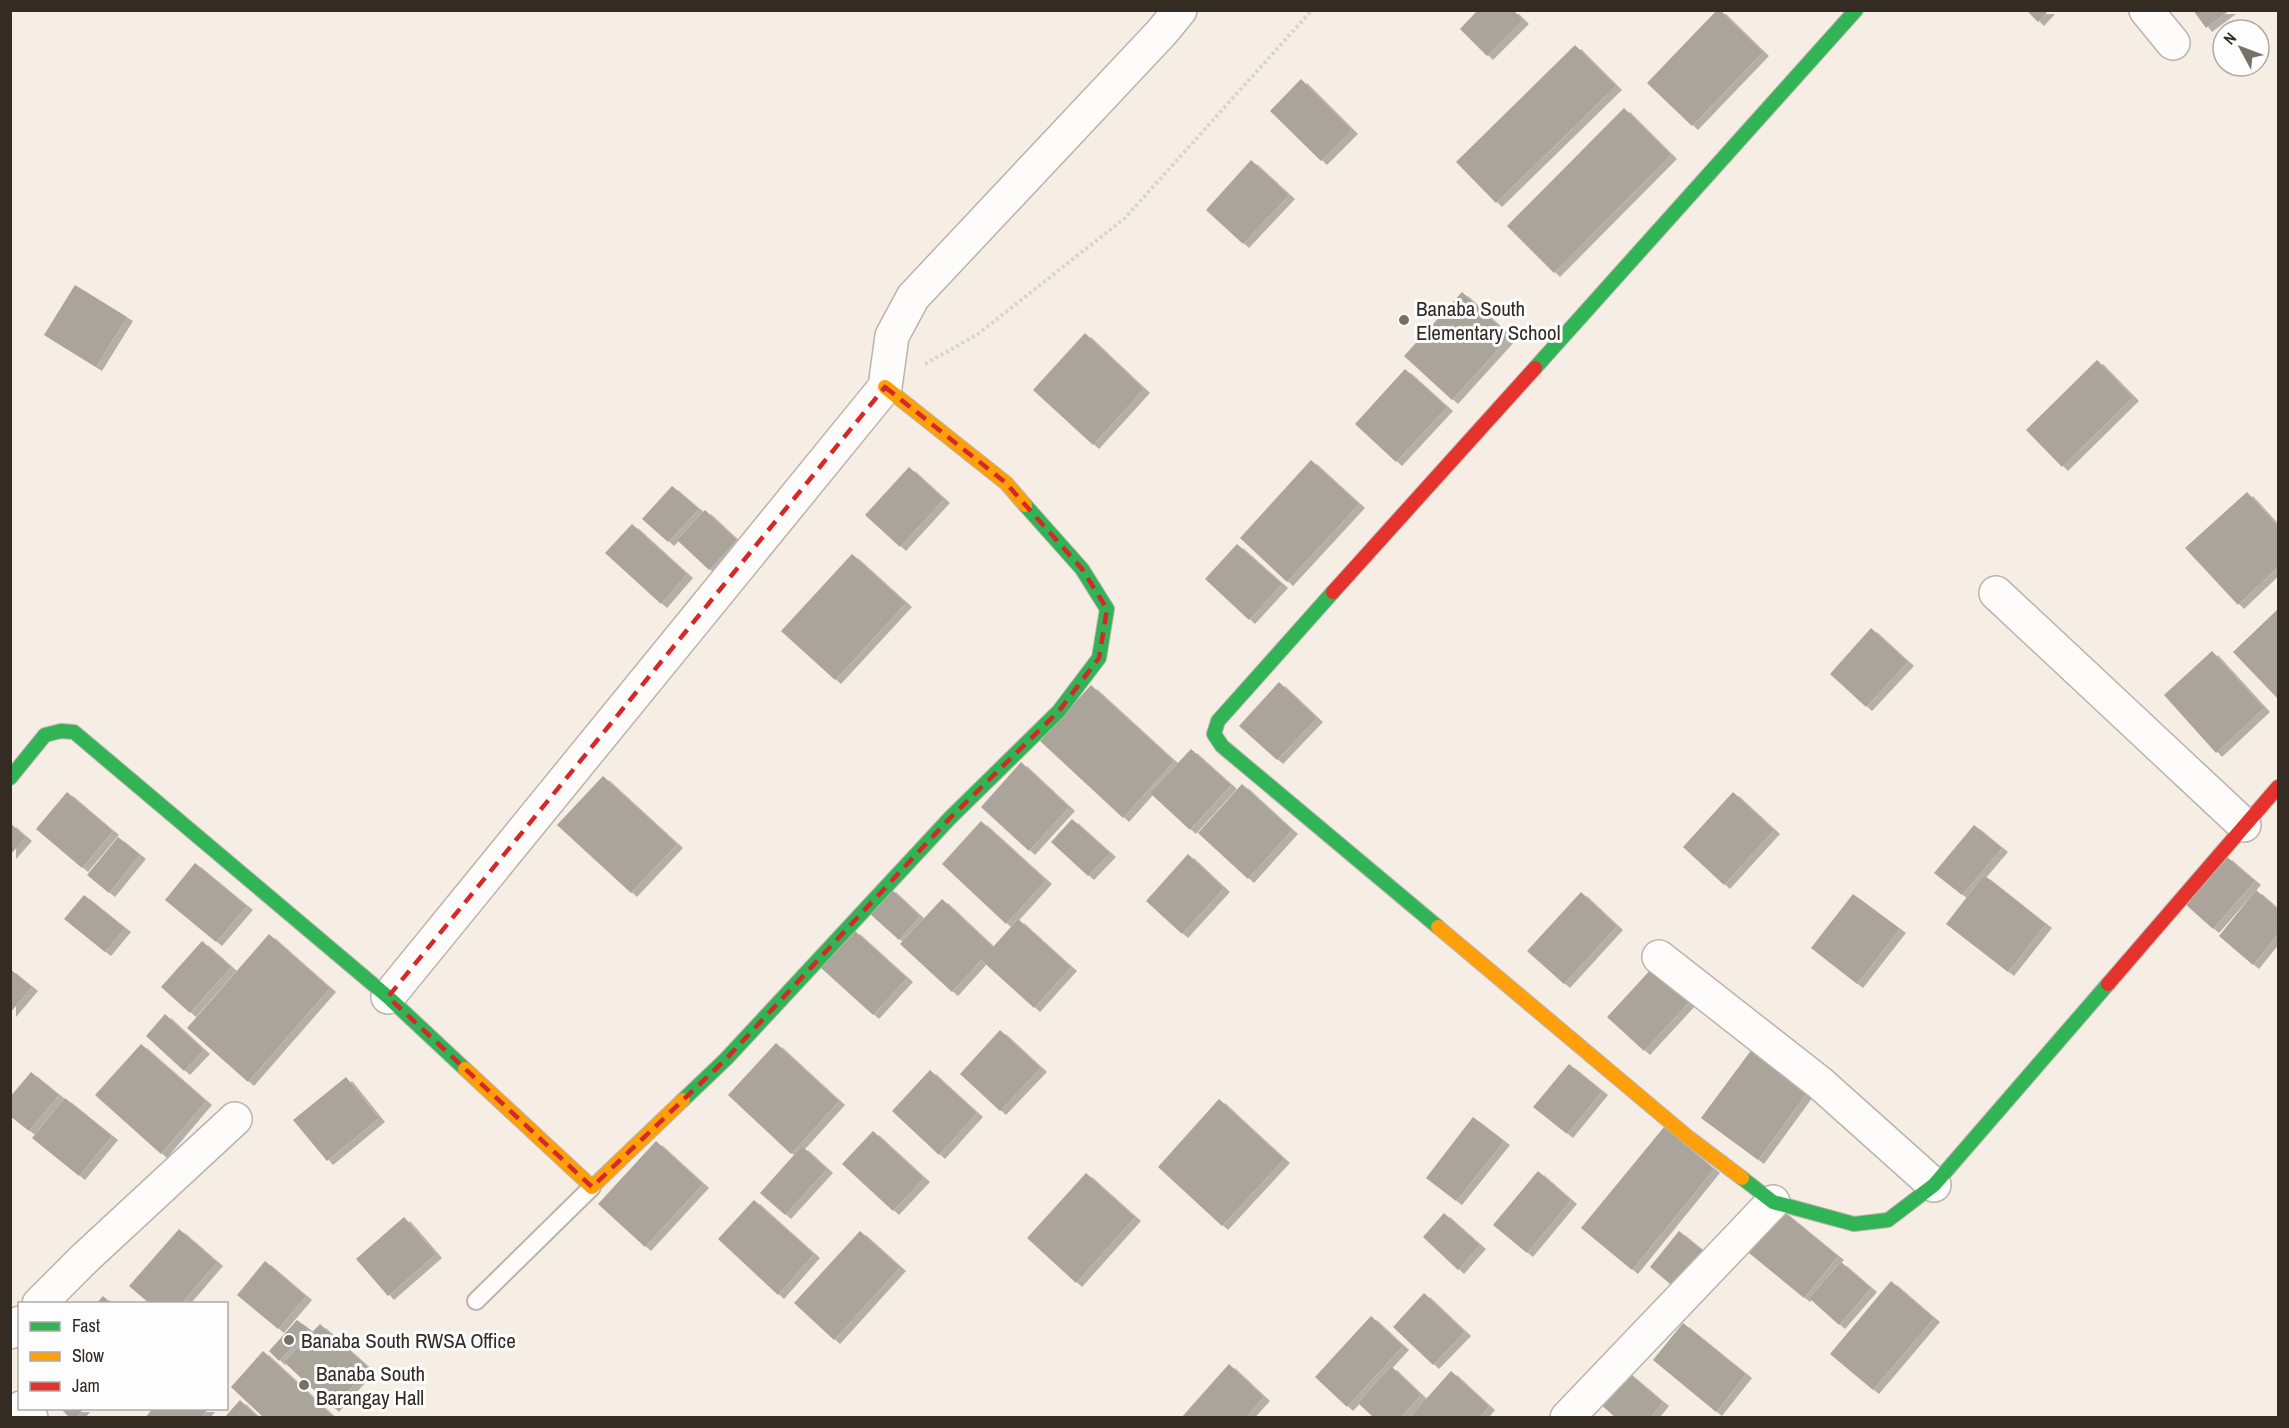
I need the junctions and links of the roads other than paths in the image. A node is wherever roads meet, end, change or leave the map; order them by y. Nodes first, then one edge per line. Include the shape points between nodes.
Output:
1 (1180, 10) edge
2 (1856, 10) edge
3 (2146, 10) edge
4 (2173, 43) dead end
5 (885, 387) junction
6 (1996, 592) dead end
7 (10, 778) edge
8 (2278, 787) edge
9 (2244, 825) junction
10 (1659, 957) dead end
11 (388, 997) junction
12 (235, 1119) dead end
13 (1934, 1185) junction
14 (592, 1187) junction
15 (1773, 1202) junction
16 (476, 1301) dead end
17 (41, 1302) edge
18 (1567, 1418) edge

1 - 5 street via 914,297 892,336
2 - 15 street via 1218,721 1214,734 1222,746 1671,1123
3 - 4 street
5 - 11 street
5 - 14 street via 1006,483 1082,569 1107,609 1099,658 1059,711 950,818 726,1059
6 - 9 street
7 - 11 street via 45,735 74,732
8 - 9 street
9 - 13 street
10 - 13 street via 1820,1083
11 - 14 street
12 - 17 street
13 - 15 street via 1888,1220 1865,1223 1854,1224
14 - 16 lane
15 - 18 street

